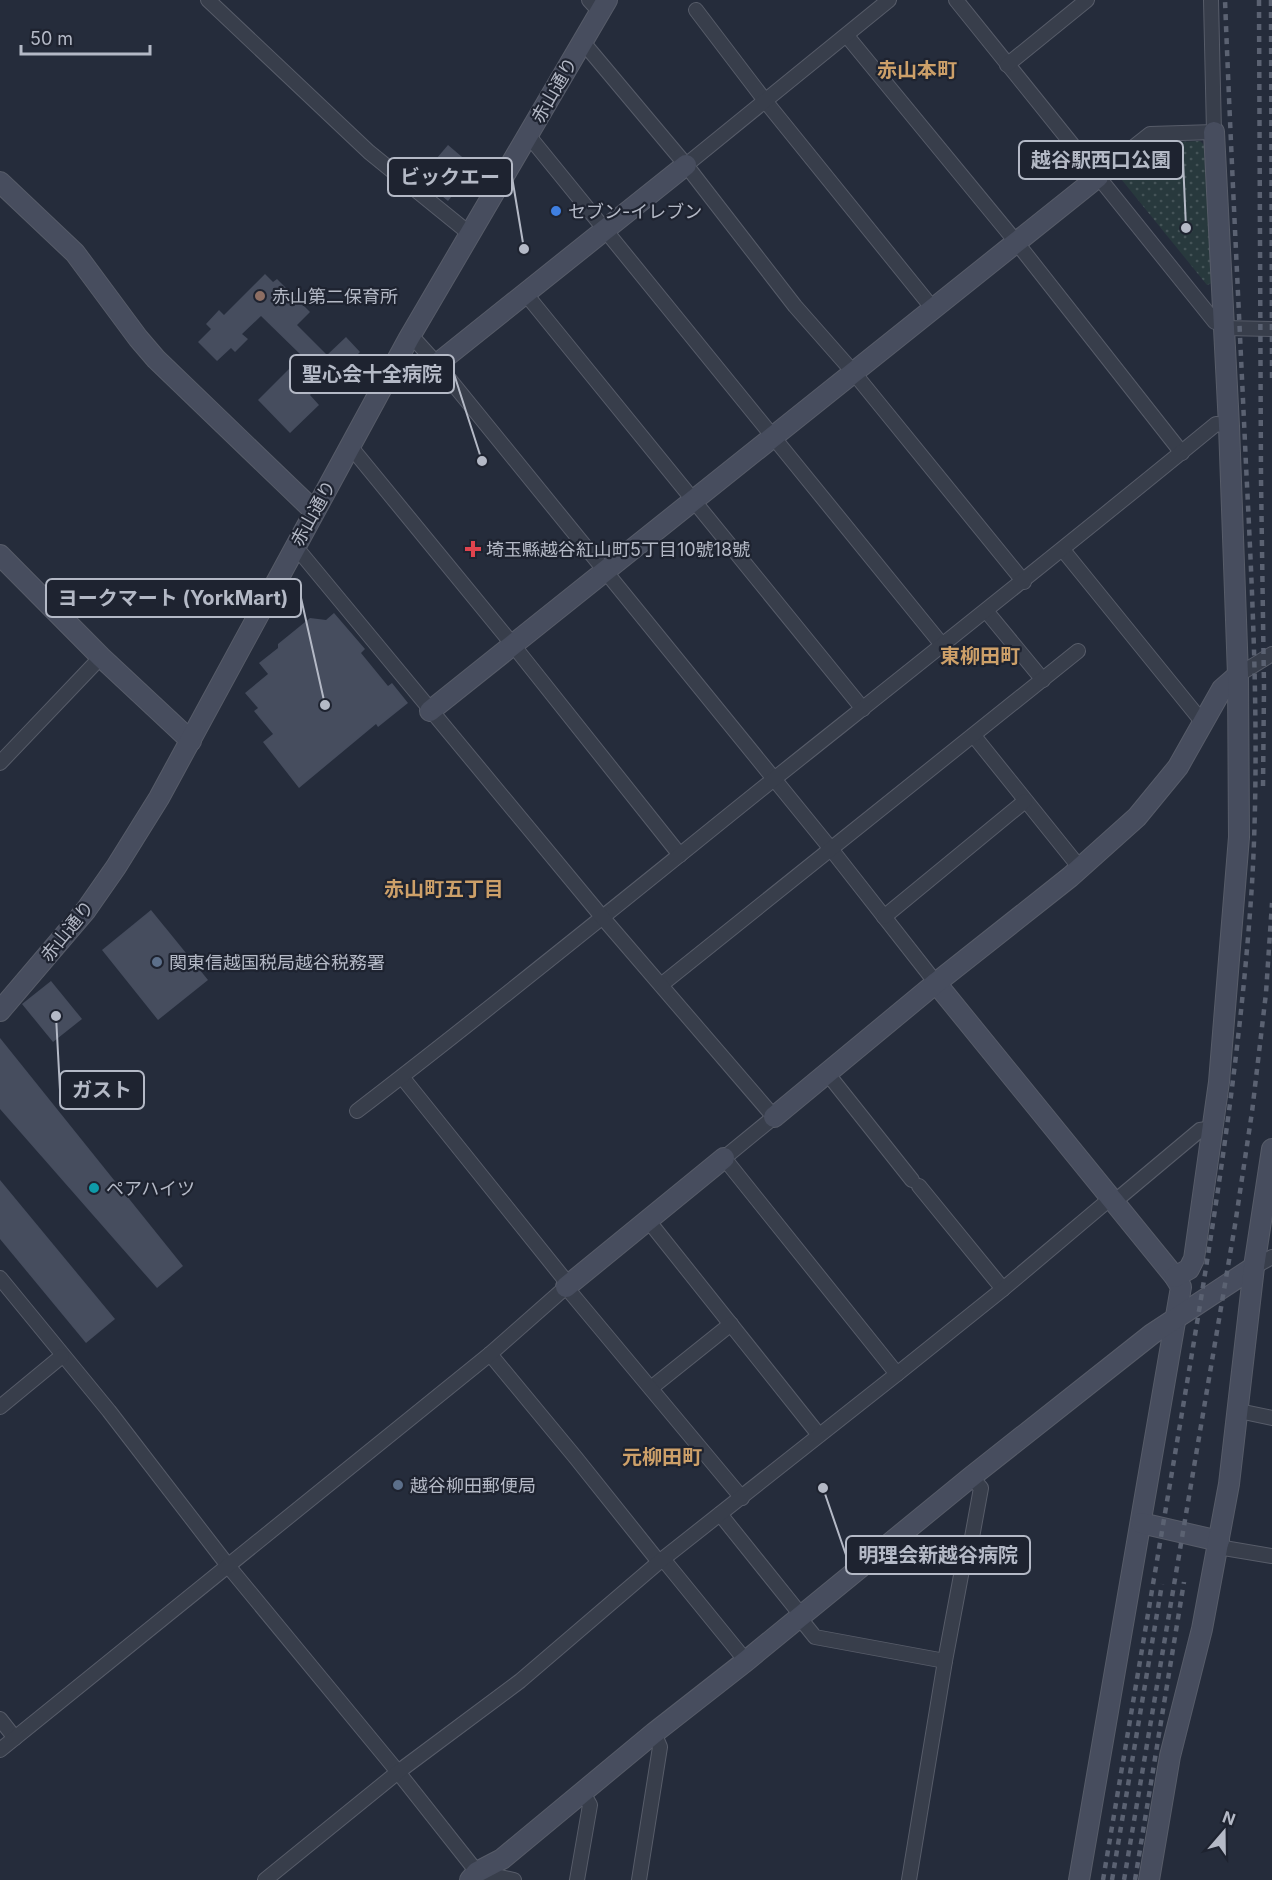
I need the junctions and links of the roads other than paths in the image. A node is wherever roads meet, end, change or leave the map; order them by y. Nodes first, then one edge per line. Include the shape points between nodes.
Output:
1 (208, 0) edge
2 (889, 0) edge
3 (956, 0) edge
4 (1087, 0) edge
5 (1211, 0) edge
6 (598, 4) edge
7 (696, 10) dead end
8 (847, 36) junction
9 (582, 41) junction
10 (1007, 65) junction
11 (766, 102) junction
12 (1214, 132) junction
13 (528, 135) junction
14 (686, 165) junction
15 (1098, 177) junction
16 (0, 182) edge
17 (605, 232) junction
18 (470, 234) junction
19 (1017, 243) junction
20 (525, 293) junction
21 (934, 310) junction
22 (1224, 325) junction
23 (1272, 329) edge
24 (409, 338) junction
25 (437, 364) junction
26 (854, 373) junction
27 (1229, 426) junction
28 (775, 436) junction
29 (350, 446) junction
30 (1182, 453) junction
31 (693, 500) junction
32 (314, 511) junction
33 (295, 546) junction
34 (1063, 550) junction
35 (0, 555) edge
36 (605, 573) junction
37 (1024, 582) junction
38 (987, 612) junction
39 (513, 645) junction
40 (943, 646) junction
41 (1078, 651) dead end
42 (1272, 654) edge
43 (101, 657) junction
44 (1238, 675) junction
45 (1043, 680) junction
46 (863, 709) junction
47 (430, 711) junction
48 (1204, 724) junction
49 (974, 736) junction
50 (191, 741) junction
51 (0, 763) edge
52 (773, 780) junction
53 (1025, 801) junction
54 (831, 849) junction
55 (680, 855) junction
56 (1080, 868) junction
57 (884, 917) junction
58 (603, 918) junction
59 (936, 983) junction
60 (661, 985) junction
61 (0, 1011) edge
62 (827, 1073) junction
63 (402, 1077) junction
64 (357, 1111) dead end
65 (774, 1117) junction
66 (1213, 1128) junction
67 (1272, 1149) edge
68 (724, 1158) junction
69 (1112, 1200) junction
70 (647, 1219) junction
71 (1272, 1257) edge
72 (1254, 1267) junction
73 (1175, 1276) junction
74 (0, 1278) edge
75 (567, 1286) junction
76 (1003, 1289) junction
77 (1176, 1317) junction
78 (731, 1324) junction
79 (490, 1354) junction
80 (62, 1356) junction
81 (897, 1374) junction
82 (651, 1388) junction
83 (0, 1407) edge
84 (1239, 1411) junction
85 (1272, 1418) edge
86 (819, 1435) junction
87 (972, 1477) junction
88 (741, 1497) junction
89 (720, 1515) junction
90 (1141, 1523) junction
91 (1218, 1544) junction
92 (1272, 1556) edge
93 (661, 1561) junction
94 (229, 1567) junction
95 (800, 1616) junction
96 (746, 1661) junction
97 (945, 1661) junction
98 (0, 1719) edge
99 (654, 1733) junction
100 (15, 1737) junction
101 (0, 1750) edge
102 (398, 1772) junction
103 (583, 1793) junction
104 (474, 1876) edge
105 (265, 1880) edge
106 (514, 1880) edge
107 (577, 1880) edge
108 (639, 1880) edge
109 (909, 1880) edge
110 (1079, 1880) edge
111 (1149, 1880) edge

1 - 18 street via 369,152
2 - 8 street
3 - 10 street
4 - 10 street
5 - 12 street
6 - 9 street, 赤山通り
7 - 11 street
8 - 11 street
8 - 19 street
9 - 13 street, 赤山通り
9 - 14 street
10 - 15 street
11 - 14 street
11 - 21 street
12 - 15 street via 1150,134
12 - 22 street
13 - 17 street
13 - 18 street, 赤山通り
14 - 17 street
14 - 26 street via 795,306
15 - 19 street
15 - 22 street via 1215,322
16 - 32 street via 75,253 156,359
17 - 20 street
17 - 28 street
18 - 24 street, 赤山通り
19 - 21 street
19 - 30 street
20 - 25 street
20 - 31 street
21 - 26 street
22 - 23 street
22 - 27 street
24 - 25 street
24 - 29 street, 赤山通り
25 - 36 street
26 - 28 street
26 - 37 street
27 - 30 street via 1216,424
27 - 44 street
28 - 31 street
28 - 40 street
29 - 32 street, 赤山通り
29 - 39 street
30 - 34 street
31 - 36 street
31 - 46 street
32 - 33 street, 赤山通り
33 - 47 street
33 - 50 street, 赤山通り
34 - 37 street
34 - 48 street
35 - 43 street
36 - 39 street
36 - 52 street
37 - 38 street
38 - 40 street
38 - 45 street
39 - 47 street
39 - 55 street
40 - 46 street
41 - 45 street
42 - 44 street
43 - 50 street
43 - 51 street
44 - 48 street via 1222,690
44 - 66 street via 1239,837
45 - 49 street
46 - 52 street
47 - 58 street
48 - 56 street via 1178,767 1137,817
49 - 53 street
49 - 54 street
50 - 61 street, 赤山通り via 86,910
52 - 54 street
52 - 55 street
53 - 56 street
53 - 57 street
54 - 57 street
54 - 60 street
55 - 58 street
56 - 59 street
57 - 59 street
58 - 60 street
58 - 63 street
59 - 62 street
59 - 69 street
60 - 65 street
62 - 65 street
62 - 76 street
63 - 64 street
63 - 75 street
65 - 68 street
66 - 69 street via 1200,1130
66 - 73 street via 1194,1259 1188,1269
67 - 72 street
68 - 70 street
68 - 81 street
69 - 73 street
69 - 76 street
70 - 75 street
70 - 78 street
71 - 72 street
72 - 77 street
72 - 84 street
73 - 77 street via 1181,1287
74 - 80 street
75 - 79 street
75 - 82 street
76 - 81 street
77 - 87 street
77 - 90 street
78 - 82 street
78 - 86 street
79 - 93 street
79 - 94 street
80 - 83 street
80 - 94 street
81 - 86 street
82 - 88 street
84 - 85 street
84 - 91 street
86 - 88 street
87 - 95 street
87 - 97 street via 981,1488
88 - 89 street
89 - 93 street
89 - 95 street
90 - 91 street
90 - 110 street
91 - 92 street
91 - 111 street via 1202,1629 1170,1756
93 - 96 street
93 - 102 street via 520,1682
94 - 100 street
94 - 102 street
95 - 96 street
95 - 97 street via 815,1637
96 - 99 street
97 - 109 street
98 - 100 street
99 - 103 street
99 - 108 street via 660,1747
100 - 101 street
102 - 104 street
102 - 105 street
103 - 104 street via 502,1859
103 - 107 street via 590,1805
104 - 106 street

